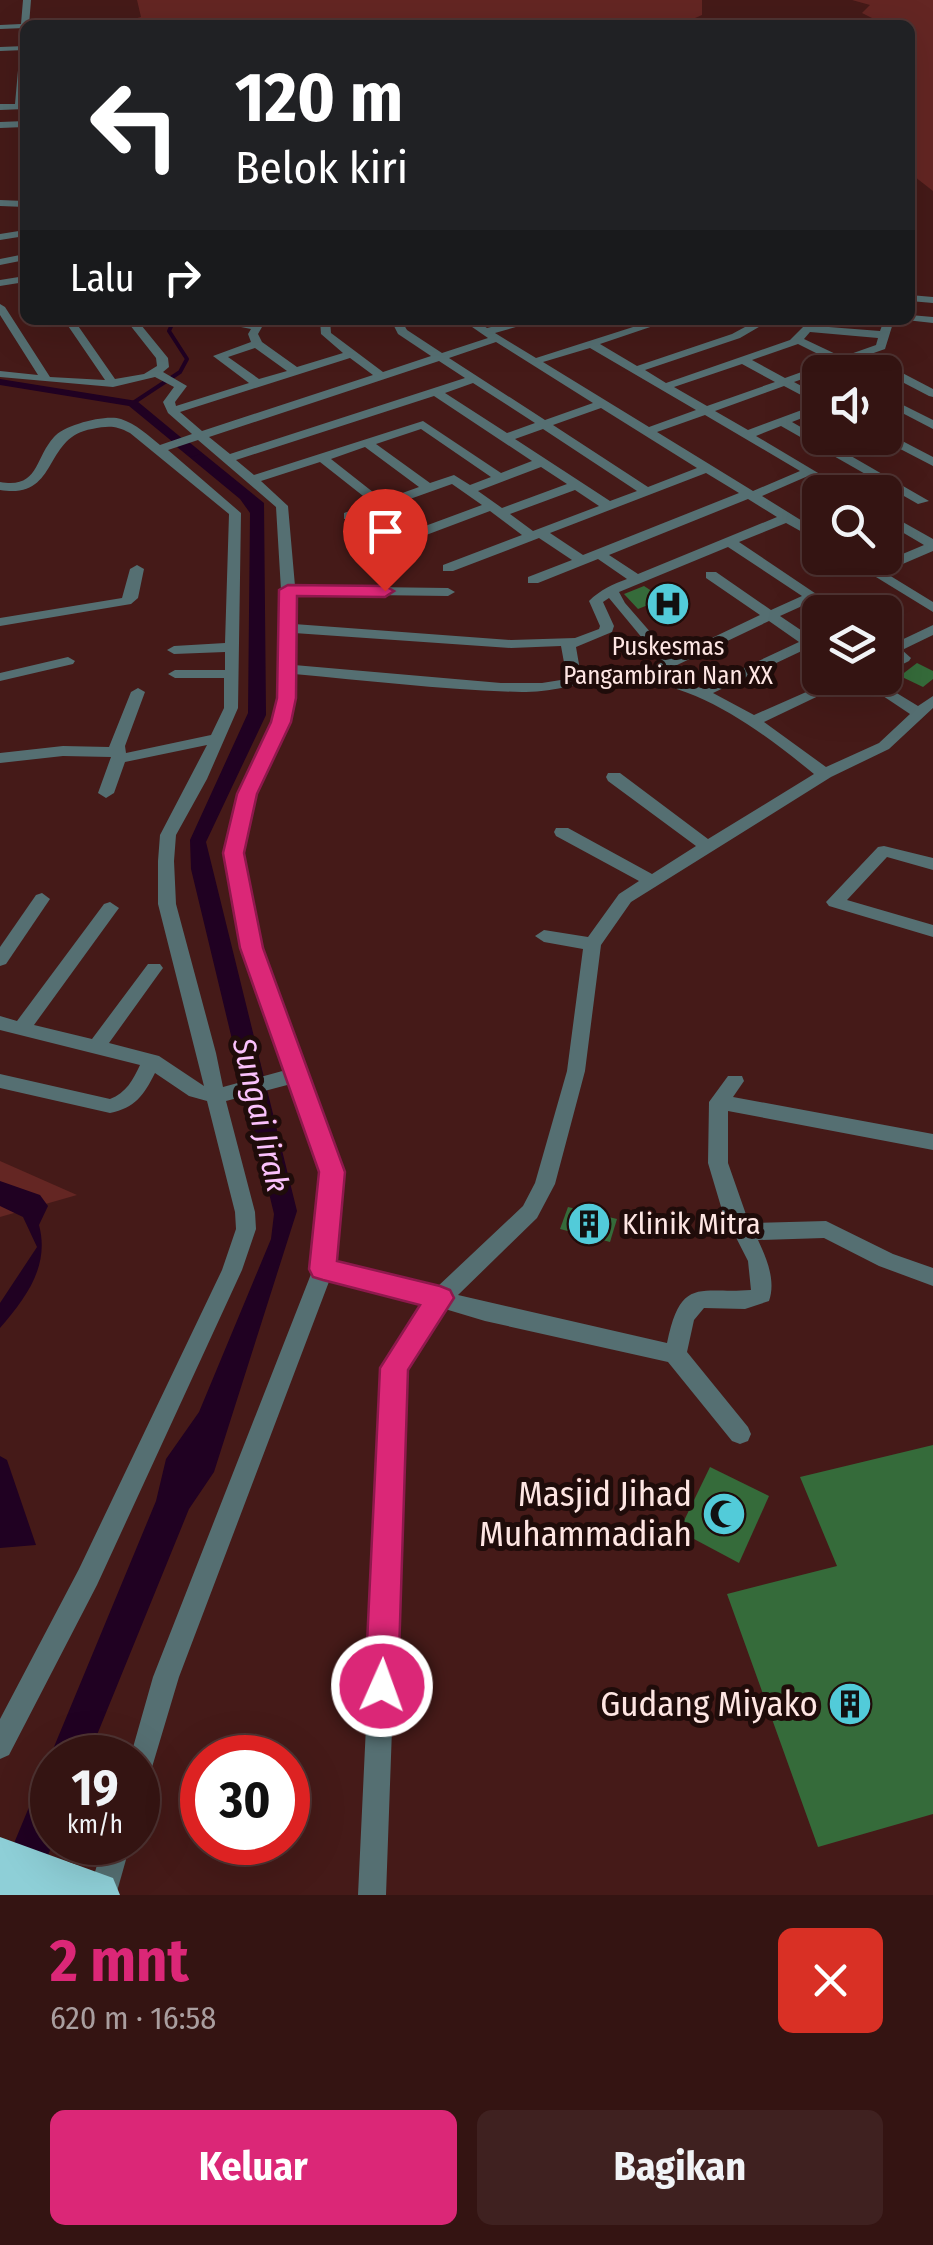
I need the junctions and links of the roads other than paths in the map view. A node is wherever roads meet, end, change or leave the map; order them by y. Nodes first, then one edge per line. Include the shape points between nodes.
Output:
1 (0, 308) edge
2 (5, 323) edge
3 (72, 325) edge
4 (135, 325) edge
5 (258, 325) edge
6 (325, 325) edge
7 (398, 325) edge
8 (474, 325) edge
9 (522, 325) edge
10 (651, 325) edge
11 (756, 325) edge
12 (812, 325) edge
13 (820, 325) edge
14 (888, 325) edge
15 (886, 335) junction
16 (490, 336) junction
17 (798, 340) junction
18 (257, 344) junction
19 (592, 344) junction
20 (716, 344) junction
21 (350, 354) junction
22 (858, 354) joint
23 (817, 355) edge
24 (439, 357) junction
25 (745, 360) junction
26 (533, 362) junction
27 (636, 370) junction
28 (295, 371) junction
29 (0, 374) edge
30 (159, 374) junction
31 (381, 376) junction
32 (802, 376) edge
33 (45, 378) junction
34 (475, 379) junction
35 (784, 382) junction
36 (113, 384) junction
37 (258, 384) junction
38 (664, 387) junction
39 (436, 392) junction
40 (802, 393) edge
41 (323, 394) junction
42 (933, 394) edge
43 (601, 404) junction
44 (172, 411) junction
45 (704, 411) junction
46 (802, 413) edge
47 (351, 418) junction
48 (784, 422) junction
49 (545, 425) junction
50 (910, 431) edge
51 (647, 432) junction
52 (802, 432) edge
53 (747, 435) junction
54 (196, 436) junction
55 (505, 438) junction
56 (367, 443) junction
57 (156, 450) junction
58 (838, 455) edge
59 (841, 455) edge
60 (322, 458) junction
61 (228, 459) junction
62 (542, 462) junction
63 (933, 462) edge
64 (705, 469) junction
65 (806, 470) junction
66 (815, 475) edge
67 (500, 478) junction
68 (252, 480) junction
69 (576, 484) junction
70 (0, 486) edge
71 (429, 488) junction
72 (470, 490) junction
73 (648, 492) junction
74 (750, 495) junction
75 (381, 504) junction
76 (608, 506) junction
77 (906, 508) edge
78 (496, 510) junction
79 (349, 516) dead end
80 (787, 518) junction
81 (802, 527) edge
82 (535, 534) junction
83 (732, 544) junction
84 (933, 546) edge
85 (376, 549) dead end
86 (599, 554) junction
87 (902, 560) edge
88 (582, 561) junction
89 (448, 568) dead end
90 (138, 569) dead end
91 (879, 575) edge
92 (711, 576) dead end
93 (635, 578) junction
94 (533, 580) dead end
95 (288, 590) junction
96 (611, 590) junction
97 (448, 592) dead end
98 (810, 595) edge
99 (802, 600) edge
100 (933, 608) edge
101 (768, 615) junction
102 (0, 622) edge
103 (287, 628) junction
104 (933, 629) edge
105 (802, 638) edge
106 (902, 641) edge
107 (572, 642) junction
108 (234, 647) junction
109 (174, 650) dead end
110 (802, 651) edge
111 (68, 661) dead end
112 (670, 663) junction
113 (288, 669) junction
114 (176, 674) dead end
115 (232, 674) junction
116 (0, 677) edge
117 (648, 678) junction
118 (575, 683) junction
119 (138, 692) dead end
120 (701, 693) junction
121 (819, 695) edge
122 (900, 695) edge
123 (926, 706) edge
124 (753, 722) junction
125 (218, 738) junction
126 (118, 756) junction
127 (0, 758) edge
128 (825, 774) junction
129 (614, 778) dead end
130 (106, 793) dead end
131 (562, 832) dead end
132 (708, 846) junction
133 (933, 864) edge
134 (652, 881) junction
135 (42, 898) dead end
136 (110, 908) dead end
137 (933, 931) edge
138 (544, 936) dead end
139 (592, 944) junction
140 (0, 960) edge
141 (154, 968) dead end
142 (11, 1026) edge
143 (97, 1046) junction
144 (152, 1061) junction
145 (289, 1077) junction
146 (735, 1081) dead end
147 (0, 1082) edge
148 (221, 1094) junction
149 (719, 1102) junction
150 (933, 1142) edge
151 (746, 1232) junction
152 (323, 1269) junction
153 (933, 1277) edge
154 (440, 1298) junction
155 (675, 1354) junction
156 (740, 1434) dead end
157 (149, 1735) edge
158 (0, 1746) edge
159 (0, 1860) edge
160 (106, 1865) edge
161 (0, 1892) edge
162 (92, 1892) edge
163 (9, 1895) edge
164 (372, 1895) edge

1 - 2 street
2 - 33 street
3 - 36 street
4 - 30 street via 162,358
5 - 18 street
6 - 21 street via 326,334
7 - 24 street
8 - 16 street
9 - 16 street
10 - 19 street
11 - 20 street
12 - 17 street
13 - 15 street
14 - 15 street
15 - 22 street via 883,346
16 - 24 street
16 - 26 street
17 - 23 street
17 - 25 street
18 - 28 street
18 - 37 street via 219,356
19 - 26 street
19 - 27 street
20 - 25 street
20 - 27 street
21 - 28 street
21 - 31 street
22 - 42 street
24 - 31 street
24 - 34 street
25 - 35 street
25 - 38 street
26 - 43 street
27 - 38 street
28 - 37 street
29 - 33 street
30 - 36 street
30 - 44 street via 181,386
31 - 41 street
32 - 35 street
33 - 36 street
34 - 39 street
34 - 49 street
35 - 40 street
35 - 45 street
37 - 44 street
38 - 45 street
39 - 47 street
39 - 55 street
41 - 47 street
41 - 54 street
43 - 49 street
43 - 51 street
44 - 54 street
45 - 51 street
45 - 53 street
46 - 48 street
47 - 61 street
48 - 52 street
48 - 53 street
49 - 55 street
49 - 73 street
50 - 63 street
51 - 64 street
53 - 65 street
54 - 57 street
54 - 61 street
55 - 62 street
56 - 60 street
56 - 67 street via 423,425
56 - 71 street
57 - 70 street via 124,424 99,422 55,441 29,484
57 - 108 street via 234,513
58 - 65 street
59 - 77 street
60 - 68 street
60 - 75 street
61 - 68 street
62 - 67 street
62 - 69 street
64 - 73 street
64 - 74 street
65 - 66 street
65 - 74 street
67 - 72 street
68 - 95 street via 282,506
69 - 76 street
69 - 78 street
71 - 72 street via 454,479
71 - 75 street
72 - 78 street
73 - 76 street
74 - 80 street
74 - 86 street
75 - 79 street
76 - 82 street
77 - 84 street
78 - 82 street
78 - 85 street
80 - 81 street
80 - 83 street
82 - 88 street
82 - 89 street
83 - 93 street
83 - 98 street
84 - 87 street
86 - 88 street
86 - 93 street
88 - 94 street
90 - 102 street via 126,601
91 - 100 street
92 - 101 street
93 - 96 street
95 - 97 street
95 - 103 street
96 - 107 street via 596,600 604,634
96 - 112 street
99 - 101 street
101 - 105 street
101 - 112 street
103 - 107 street
103 - 113 street
104 - 106 street
107 - 118 street via 567,649
108 - 109 street
108 - 115 street
110 - 120 street
111 - 116 street
112 - 117 street
113 - 118 street via 506,686
113 - 145 street via 281,722 247,794 234,853 252,948
114 - 115 street
115 - 125 street via 231,708
117 - 118 street via 618,675
117 - 120 street
119 - 126 street
120 - 124 street
121 - 124 street
122 - 123 street
123 - 128 street via 884,746
124 - 128 street
125 - 126 street
125 - 148 street via 168,835 166,861 168,904
126 - 127 street
126 - 130 street
128 - 132 street
129 - 132 street
131 - 134 street
132 - 134 street
133 - 137 street via 884,851 836,902
134 - 139 street via 625,898
135 - 140 street
136 - 142 street
138 - 139 street
139 - 154 street via 576,1071 546,1184 530,1212
141 - 143 street
142 - 143 street
143 - 144 street
144 - 147 street via 121,1105
144 - 148 street via 196,1092
145 - 148 street
145 - 152 street via 332,1172
146 - 149 street
148 - 158 street via 245,1212 241,1246 88,1577
149 - 150 street
149 - 151 street via 718,1163
151 - 153 street via 826,1229
151 - 155 street via 761,1298 701,1300 686,1316
152 - 154 street
152 - 157 street
154 - 155 street
154 - 164 street via 394,1368
155 - 156 street
159 - 162 highway
160 - 162 street
161 - 163 highway

